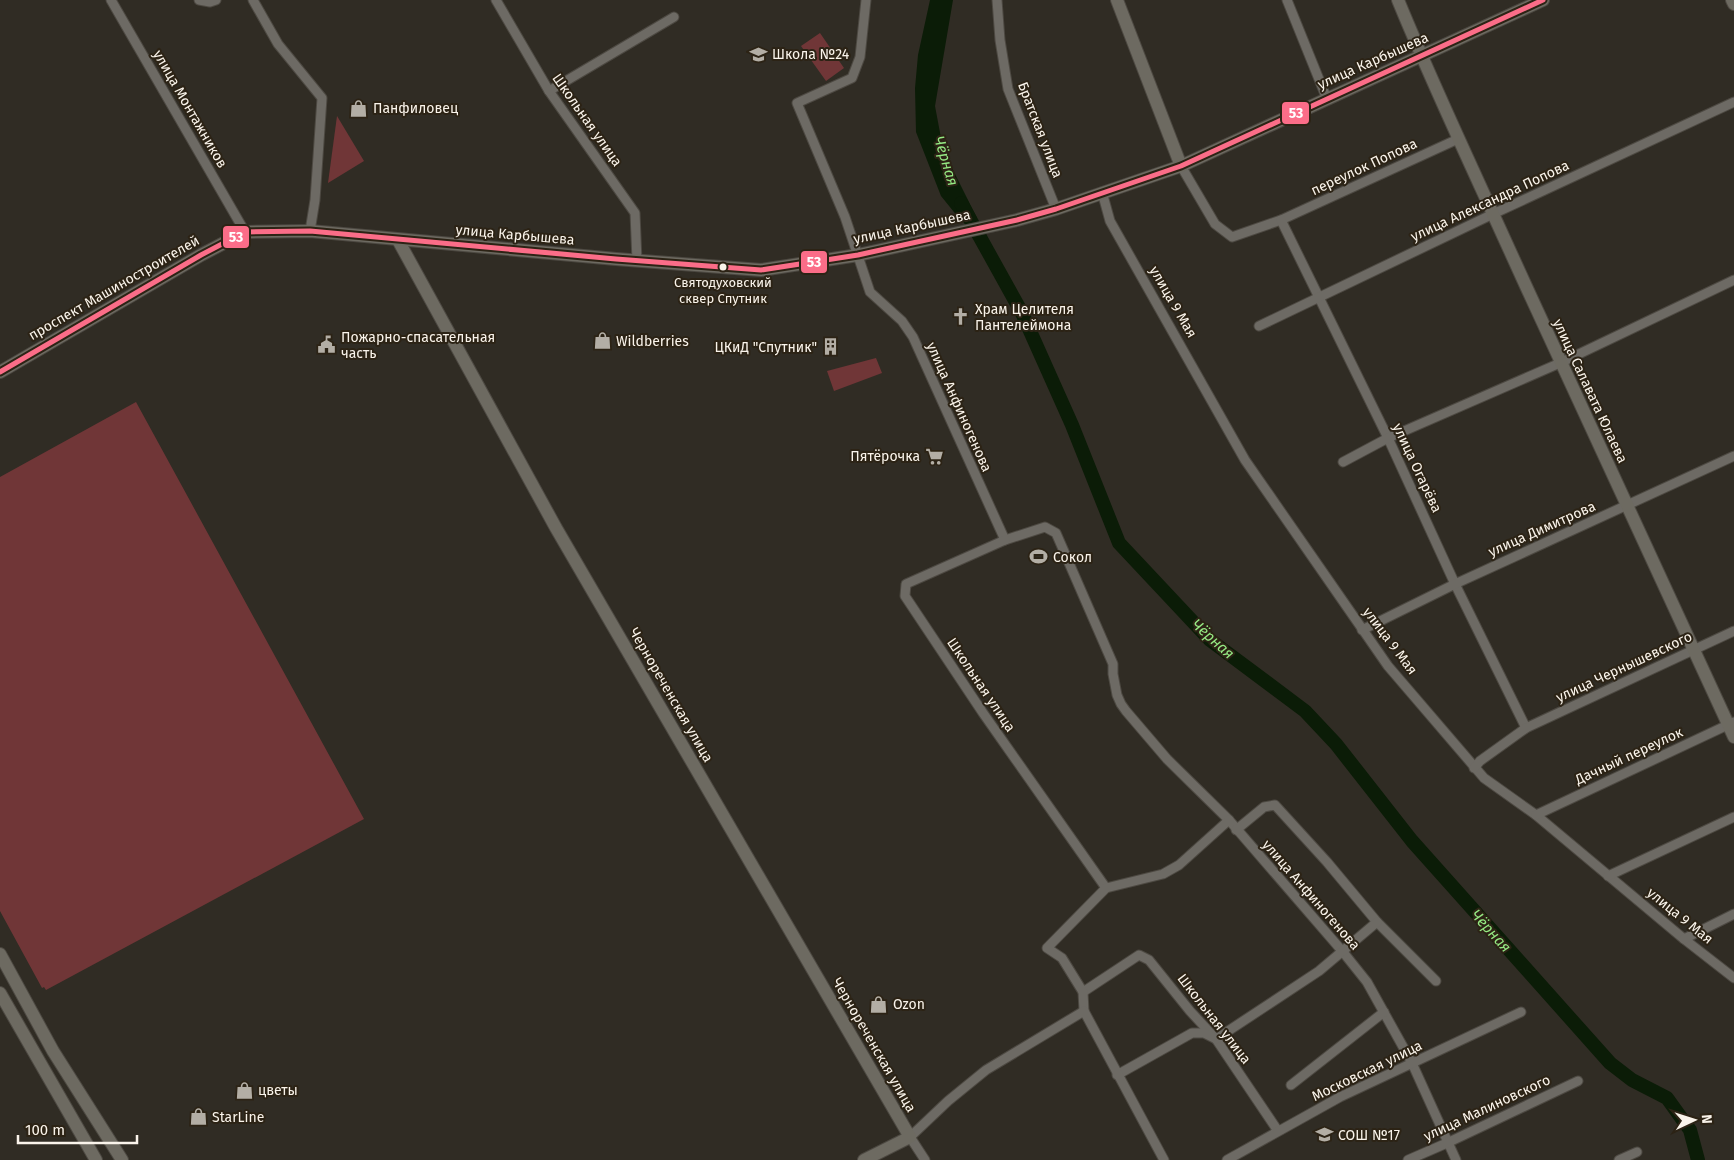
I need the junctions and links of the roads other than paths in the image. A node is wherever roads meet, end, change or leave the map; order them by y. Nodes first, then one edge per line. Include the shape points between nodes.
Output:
1 (111, 0) edge
2 (199, 0) edge
3 (216, 0) edge
4 (253, 0) edge
5 (496, 0) edge
6 (866, 0) edge
7 (997, 0) edge
8 (1117, 0) edge
9 (1287, 0) edge
10 (1398, 0) edge
11 (1543, 0) edge
12 (1732, 0) edge
13 (1734, 4) edge
14 (674, 17) dead end
15 (1422, 56) junction
16 (549, 91) junction
17 (1327, 99) junction
18 (1734, 102) edge
19 (1458, 139) junction
20 (1180, 166) junction
21 (1102, 192) junction
22 (1056, 208) junction
23 (1493, 214) junction
24 (1281, 220) junction
25 (310, 231) junction
26 (245, 232) junction
27 (398, 240) junction
28 (858, 254) junction
29 (637, 261) junction
30 (1734, 280) edge
31 (1319, 297) junction
32 (1259, 326) dead end
33 (1560, 363) junction
34 (0, 372) edge
35 (1388, 438) junction
36 (1734, 456) edge
37 (1343, 462) dead end
38 (1627, 506) junction
39 (1005, 540) junction
40 (1455, 584) junction
41 (1362, 630) junction
42 (1734, 631) edge
43 (1694, 649) junction
44 (1731, 723) edge
45 (1526, 728) junction
46 (1734, 737) edge
47 (1474, 768) junction
48 (1536, 815) junction
49 (1734, 817) edge
50 (1228, 820) junction
51 (1236, 830) junction
52 (1608, 876) junction
53 (1106, 888) junction
54 (1734, 914) edge
55 (1377, 922) junction
56 (1684, 939) junction
57 (1343, 952) junction
58 (0, 954) edge
59 (1734, 978) edge
60 (1436, 981) dead end
61 (1083, 992) junction
62 (0, 993) edge
63 (1084, 1011) junction
64 (1190, 1011) junction
65 (1384, 1012) junction
66 (1521, 1012) dead end
67 (1192, 1033) junction
68 (1216, 1039) junction
69 (1412, 1063) junction
70 (1117, 1075) junction
71 (1578, 1081) dead end
72 (1291, 1085) dead end
73 (1278, 1131) junction
74 (910, 1137) junction
75 (1448, 1143) junction
76 (1637, 1152) dead end
77 (96, 1160) edge
78 (122, 1160) edge
79 (864, 1160) edge
80 (925, 1160) edge
81 (1164, 1160) edge
82 (1227, 1160) edge
83 (1408, 1160) edge
84 (1456, 1160) edge
85 (1619, 1160) edge

1 - 26 street, улица Монтажников
2 - 3 street
4 - 25 street via 278,44 322,98
5 - 16 street, Школьная улица
6 - 28 street, улица Анфиногенова via 860,57 852,78 797,103
7 - 22 street, Братская улица via 1008,89
8 - 20 main road
9 - 17 street
10 - 15 main road, улица Салавата Юлаева
11 - 15 main road, улица Карбышева
12 - 13 main road
14 - 16 street
15 - 17 main road, улица Карбышева
15 - 19 main road, улица Салавата Юлаева
16 - 29 street, Школьная улица via 635,213
17 - 20 main road, улица Карбышева
18 - 23 street, улица Александра Попова
19 - 23 main road, улица Салавата Юлаева
19 - 24 street, переулок Попова
20 - 21 main road, улица Карбышева
20 - 24 street, переулок Попова via 1215,224 1232,237
21 - 22 main road, улица Карбышева
21 - 41 street, улица 9 Мая via 1110,221 1245,460
22 - 28 main road, улица Карбышева via 1017,220
23 - 31 street, улица Александра Попова
23 - 33 main road, улица Салавата Юлаева
24 - 31 street, улица Огарёва
25 - 26 main road, улица Карбышева
25 - 27 main road, улица Карбышева
26 - 34 main road, проспект Машиностроителей
27 - 29 main road, улица Карбышева
27 - 74 main road, Чернореченская улица via 556,528
28 - 29 main road, улица Карбышева via 761,270
28 - 39 street, улица Анфиногенова via 870,292 902,321 915,342
30 - 33 street
31 - 32 street, улица Александра Попова
31 - 35 street, улица Огарёва
33 - 35 street
33 - 38 main road, улица Салавата Юлаева
35 - 37 street
35 - 40 street, улица Огарёва
36 - 38 street, улица Димитрова
38 - 40 street, улица Димитрова
38 - 43 main road, улица Салавата Юлаева
39 - 50 street, улица Анфиногенова via 1045,527 1056,533 1113,664 1109,671 1121,704 1167,759
39 - 53 street, Школьная улица via 906,584 905,596 983,714
40 - 41 street, улица Димитрова
40 - 45 street, улица Огарёва
41 - 47 street, улица 9 Мая
42 - 43 street, улица Чернышевского
43 - 44 main road, улица Салавата Юлаева
43 - 45 street, улица Чернышевского
44 - 46 main road, улица Салавата Юлаева
44 - 48 street, Дачный переулок
45 - 47 street, улица Чернышевского
47 - 48 street, улица 9 Мая
48 - 52 street, улица 9 Мая
49 - 52 street
50 - 51 street, улица Анфиногенова
50 - 53 street via 1179,865 1163,874
51 - 55 street via 1264,807 1276,805
51 - 57 street, улица Анфиногенова
52 - 56 street, улица 9 Мая
53 - 61 street via 1047,948 1062,958
54 - 56 street
55 - 57 street
55 - 60 street
56 - 59 street, улица 9 Мая
57 - 65 street, улица Анфиногенова via 1367,982
57 - 68 street
58 - 78 main road via 53,1051
61 - 63 street
61 - 64 street, Школьная улица via 1139,955 1149,960
62 - 77 main road
63 - 70 street
63 - 74 street via 986,1070
64 - 67 street
64 - 68 street, Школьная улица
65 - 69 street, улица Анфиногенова
65 - 72 street
66 - 69 street, Московская улица
67 - 68 street via 1204,1033
67 - 70 street
68 - 73 street, Школьная улица
69 - 73 street, Московская улица
69 - 75 street, улица Анфиногенова
70 - 81 street
71 - 75 street, улица Малиновского
73 - 82 street, Московская улица
74 - 79 main road
74 - 80 street, Чернореченская улица
75 - 83 street, улица Малиновского
75 - 84 street, улица Анфиногенова
76 - 85 street

